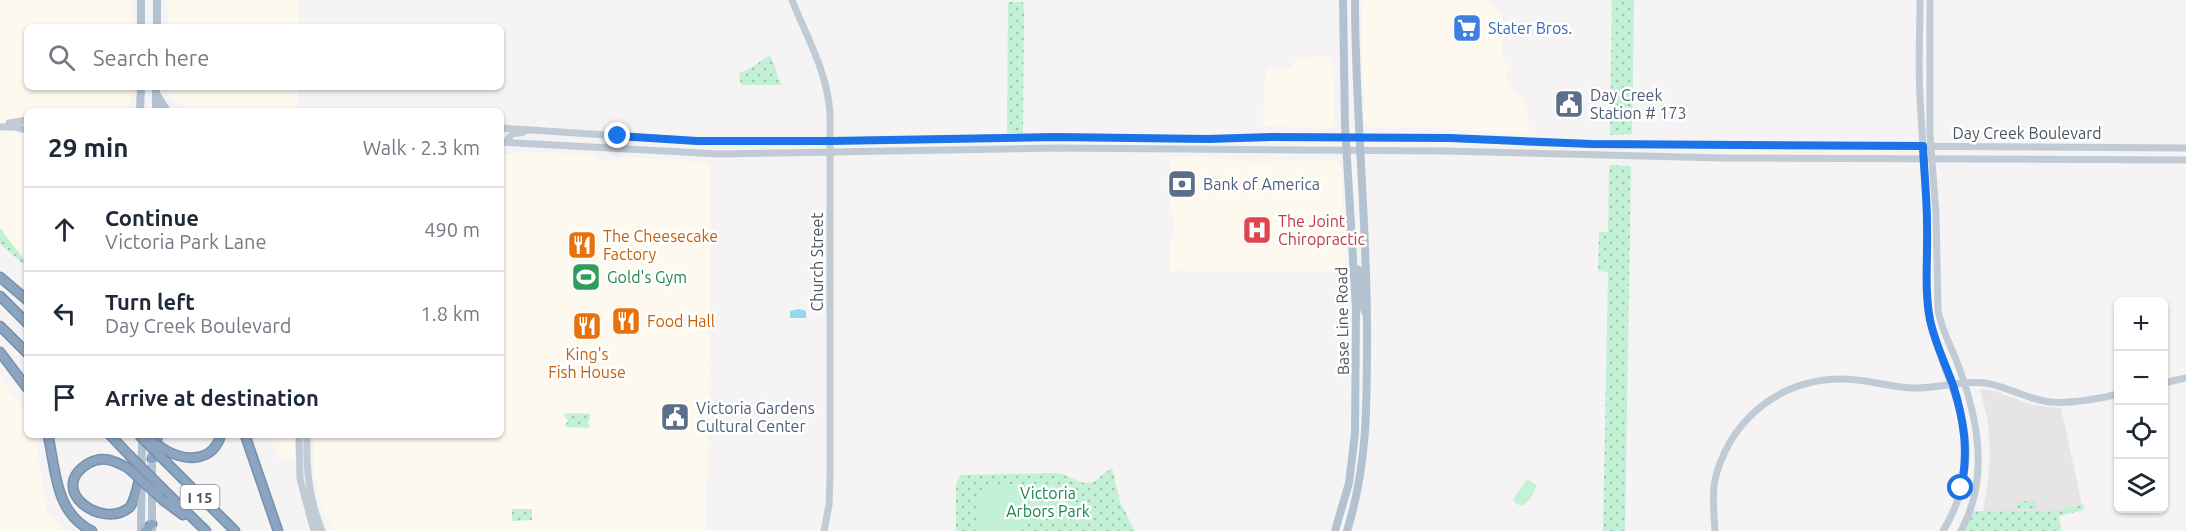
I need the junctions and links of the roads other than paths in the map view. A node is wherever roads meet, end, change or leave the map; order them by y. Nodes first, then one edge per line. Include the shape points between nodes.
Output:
1 (141, 0) edge
2 (157, 0) edge
3 (792, 0) edge
4 (1343, 0) edge
5 (1355, 0) edge
6 (1920, 0) edge
7 (1930, 0) edge
8 (141, 24) edge
9 (157, 24) edge
10 (141, 90) edge
11 (156, 90) edge
12 (141, 108) edge
13 (156, 108) edge
14 (165, 108) edge
15 (24, 121) edge
16 (0, 125) edge
17 (504, 128) edge
18 (24, 129) edge
19 (532, 130) junction
20 (1346, 138) junction
21 (1359, 138) junction
22 (504, 140) edge
23 (504, 141) edge
24 (831, 141) junction
25 (1927, 146) junction
26 (2186, 148) edge
27 (1347, 151) junction
28 (1360, 151) junction
29 (831, 153) junction
30 (1923, 157) junction
31 (1932, 158) junction
32 (2186, 160) edge
33 (1355, 268) junction
34 (0, 277) edge
35 (0, 296) edge
36 (24, 297) edge
37 (1367, 316) junction
38 (24, 320) edge
39 (0, 326) edge
40 (24, 350) edge
41 (0, 352) edge
42 (2186, 378) edge
43 (2168, 382) edge
44 (24, 384) edge
45 (1964, 384) junction
46 (1953, 386) junction
47 (2114, 395) edge
48 (49, 438) edge
49 (113, 438) edge
50 (141, 438) edge
51 (144, 438) edge
52 (146, 438) edge
53 (152, 438) edge
54 (157, 438) edge
55 (219, 438) edge
56 (246, 438) edge
57 (299, 438) edge
58 (307, 438) edge
59 (152, 459) junction
60 (141, 472) junction
61 (147, 529) edge
62 (205, 530) edge
63 (92, 531) edge
64 (235, 531) edge
65 (278, 531) edge
66 (314, 531) edge
67 (322, 531) edge
68 (824, 531) edge
69 (1335, 531) edge
70 (1347, 531) edge
71 (1715, 531) edge
72 (1943, 531) edge
73 (1961, 531) edge

1 - 8 main road
2 - 9 main road
3 - 24 main road, Church Street via 824,76 830,103
4 - 20 main road, Base Line Road
5 - 21 main road, Base Line Road
6 - 25 main road via 1920,93
7 - 25 main road
10 - 12 main road
11 - 13 main road
11 - 14 main road
15 - 16 main road
16 - 18 main road
17 - 19 main road, Day Creek Boulevard
19 - 22 main road via 512,134
19 - 24 main road, Day Creek Boulevard via 697,141
20 - 21 main road, Day Creek Boulevard
20 - 24 main road, Day Creek Boulevard
20 - 27 main road, Base Line Road
21 - 25 main road, Day Creek Boulevard
21 - 28 main road, Base Line Road
23 - 29 main road, Day Creek Boulevard via 704,154
24 - 29 main road, Church Street
25 - 26 main road, Day Creek Boulevard
25 - 30 main road
25 - 31 main road
27 - 28 main road, Day Creek Boulevard
27 - 29 main road, Day Creek Boulevard via 1056,148
27 - 33 main road, Base Line Road
28 - 30 main road, Day Creek Boulevard via 1730,158
28 - 37 main road, Base Line Road
29 - 68 main road, Church Street via 830,480
30 - 31 main road, Day Creek Boulevard
30 - 46 main road via 1930,318
31 - 32 main road, Day Creek Boulevard
31 - 45 main road via 1938,310
33 - 37 main road via 1361,272 1361,301
33 - 69 main road, Base Line Road via 1355,439
34 - 36 highway
35 - 38 highway
37 - 70 main road, Base Line Road via 1366,433
39 - 40 highway
41 - 44 highway
42 - 43 main road
45 - 46 main road
45 - 47 main road via 1991,384 2050,402
45 - 73 main road via 1977,433 1979,469 1972,507
46 - 71 main road via 1910,388 1840,378 1815,381 1772,398 1745,419 1717,473
46 - 72 main road via 1964,425 1966,454 1956,506
48 - 63 highway via 62,502 75,521
49 - 62 highway, I 15, bridge
50 - 60 main road
51 - 64 highway, I 15, bridge
52 - 55 highway, bridge via 185,458 198,458 214,448
53 - 59 main road
54 - 59 highway
56 - 65 highway
57 - 66 main road via 300,479
58 - 67 main road via 307,479
59 - 61 main road
60 - 61 main road
60 - 62 highway, bridge via 130,507 122,516 96,520 80,508 74,496 75,479 83,467 93,461 114,460 128,468 164,501

